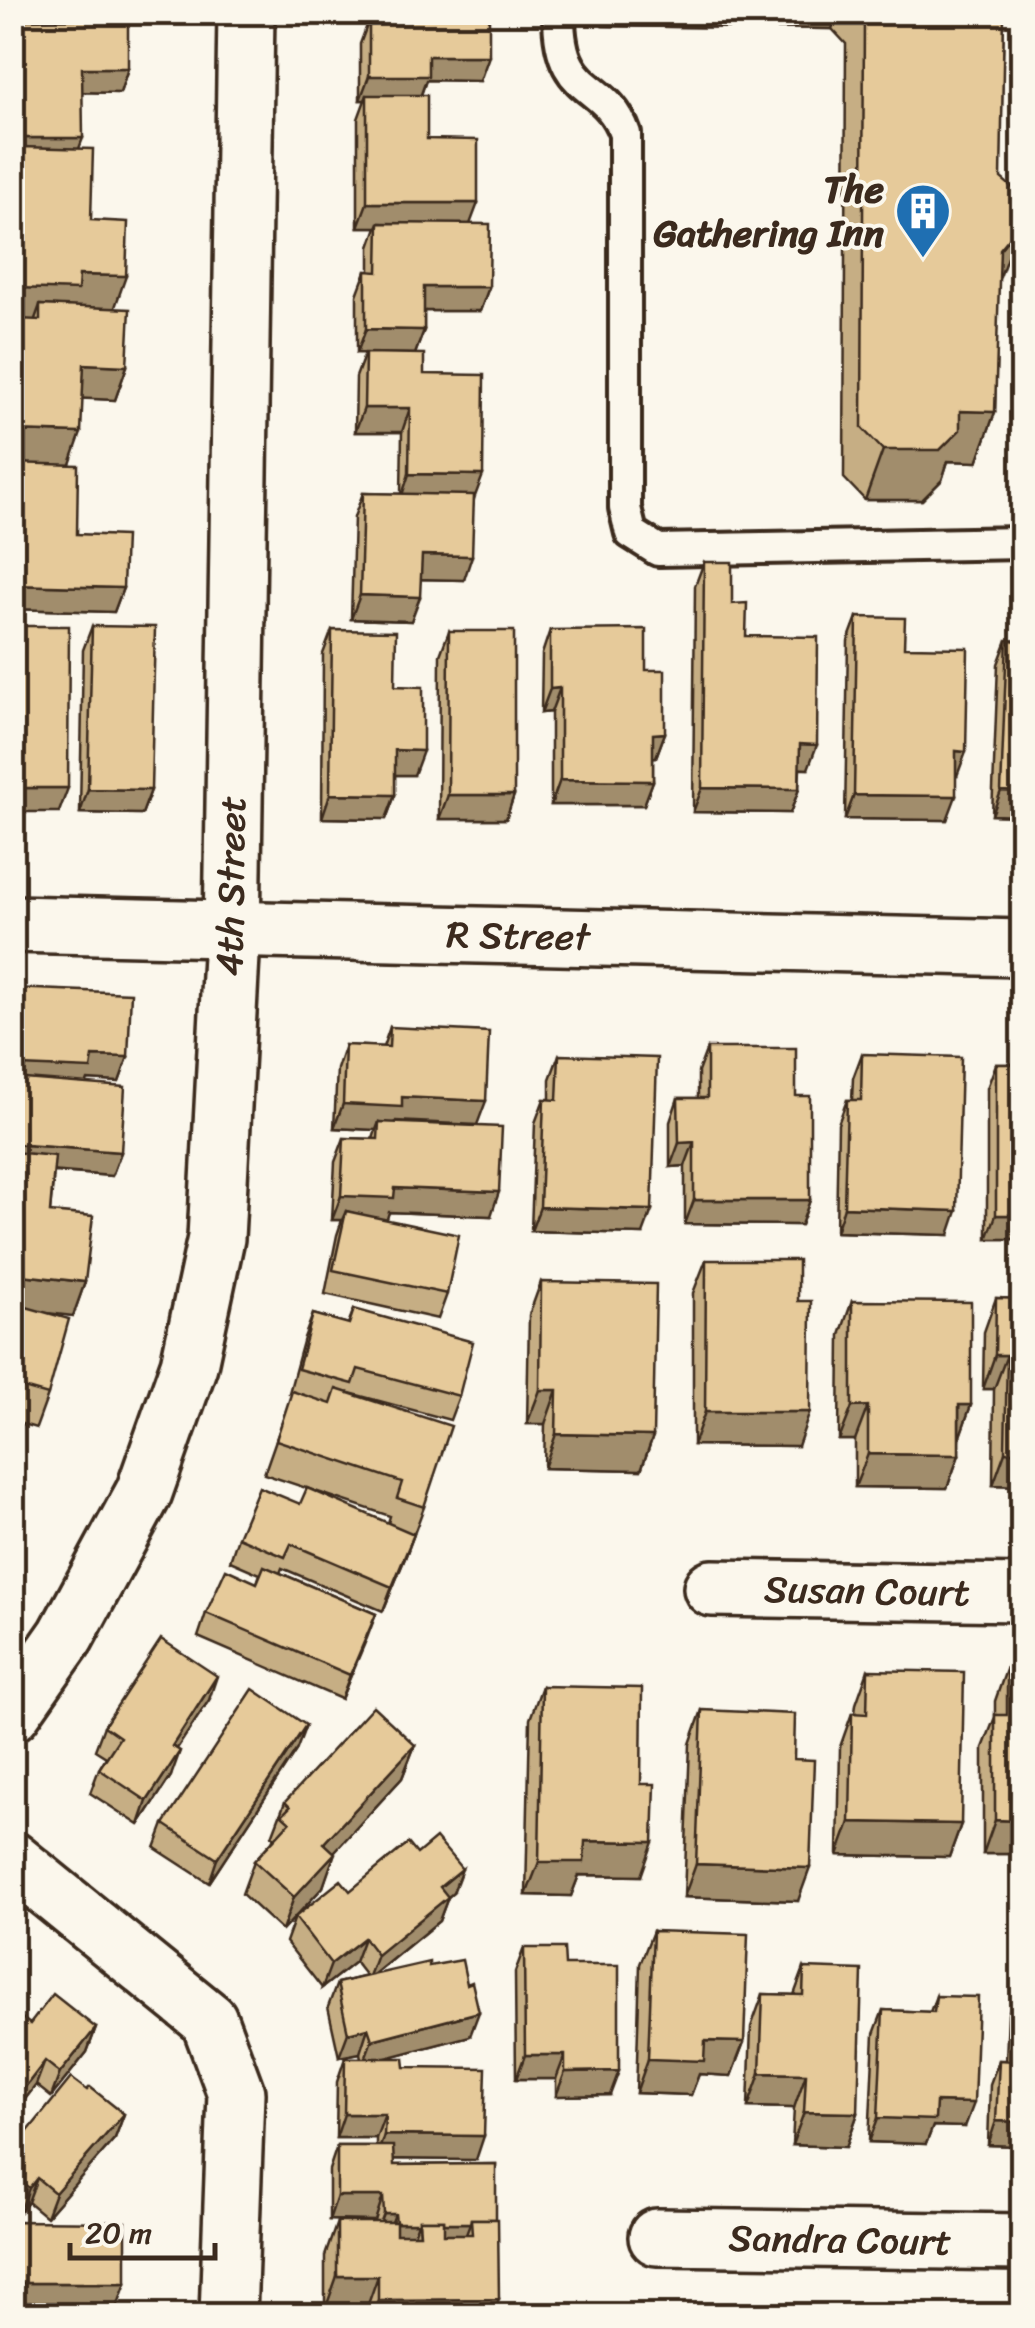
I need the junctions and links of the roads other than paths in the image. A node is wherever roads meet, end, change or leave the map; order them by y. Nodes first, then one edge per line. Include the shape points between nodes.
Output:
1 (246, 12) edge
2 (559, 12) edge
3 (1022, 543) edge
4 (12, 924) edge
5 (231, 929) junction
6 (1022, 948) edge
7 (712, 1588) dead end
8 (1022, 1593) edge
9 (12, 1713) edge
10 (12, 1860) edge
11 (657, 2237) dead end
12 (1022, 2242) edge
13 (228, 2316) edge

1 - 5 street, 4th Street
2 - 3 lane via 568,73 616,110 625,134 625,508 631,533 658,550
4 - 5 street, R Street
5 - 6 street, R Street
5 - 9 street, 4th Street via 216,1238 189,1365 144,1492 66,1636
7 - 8 street, Susan Court
10 - 13 street via 210,2020 236,2093
11 - 12 street, Sandra Court

